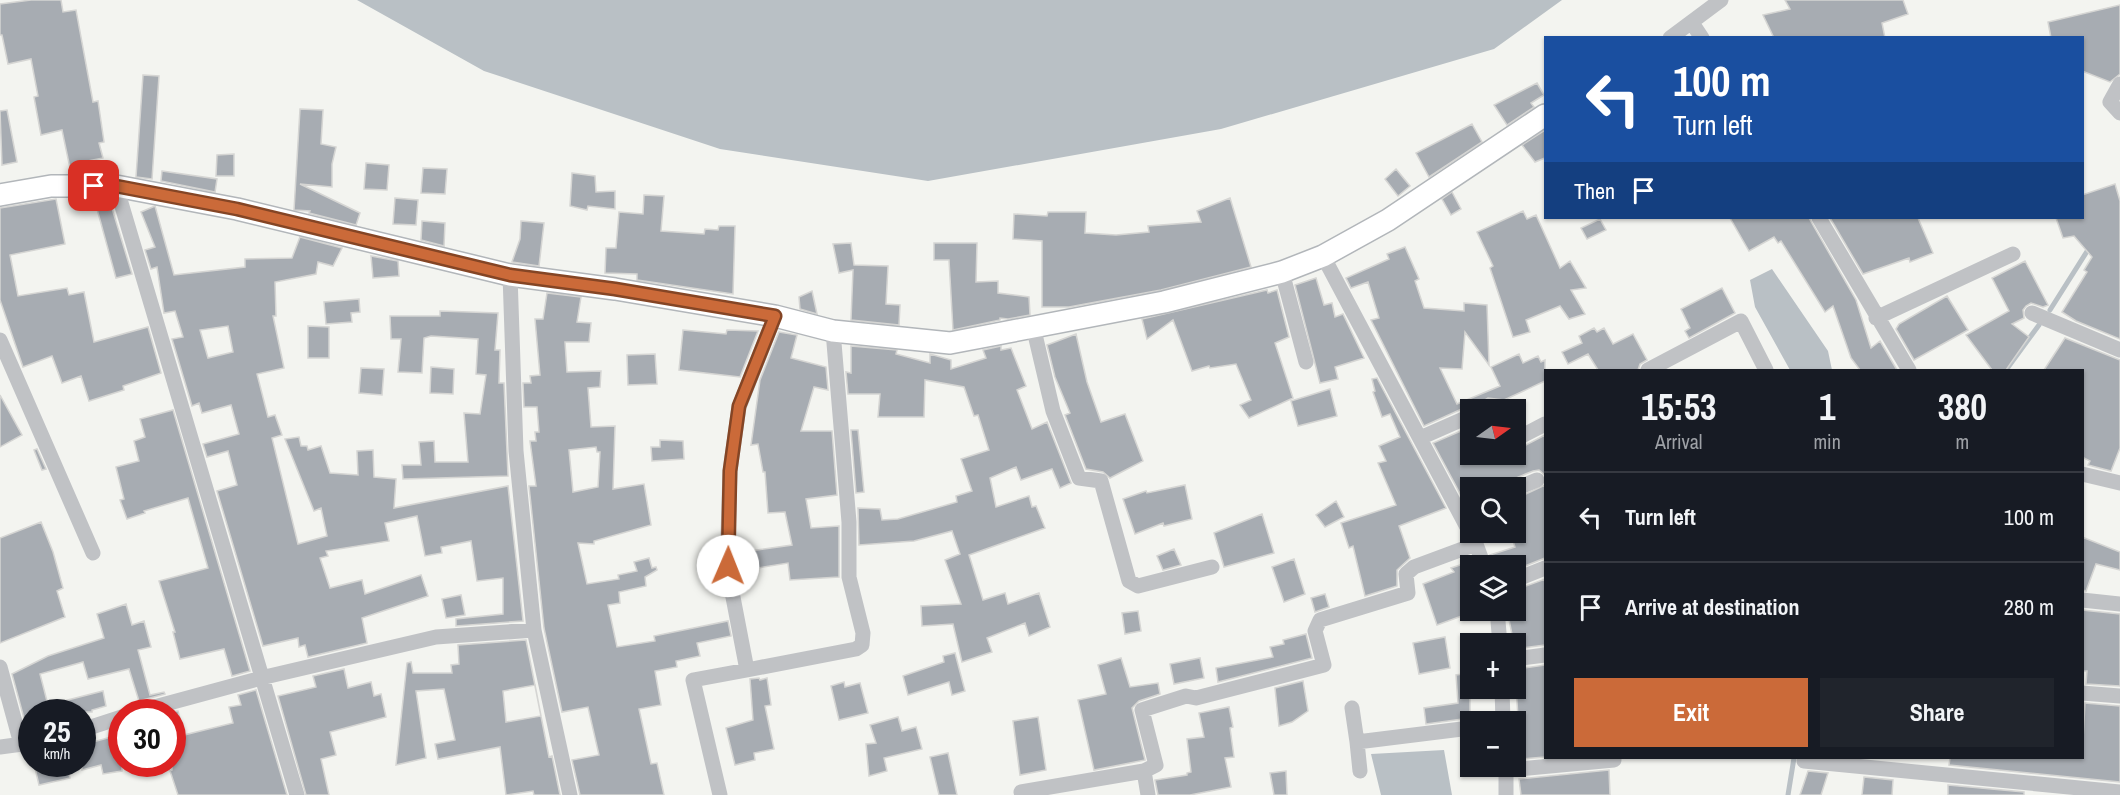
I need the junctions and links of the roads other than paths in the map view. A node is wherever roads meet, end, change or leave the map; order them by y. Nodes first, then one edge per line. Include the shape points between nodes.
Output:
1 (1721, 0) edge
2 (1692, 23) junction
3 (1673, 36) edge
4 (1701, 36) edge
5 (2120, 84) edge
6 (2120, 112) edge
7 (1544, 116) edge
8 (116, 186) junction
9 (0, 195) edge
10 (1820, 219) edge
11 (2013, 254) dead end
12 (1323, 256) junction
13 (1282, 272) junction
14 (510, 275) junction
15 (2032, 313) dead end
16 (775, 316) junction
17 (1876, 318) junction
18 (1033, 326) junction
19 (833, 331) junction
20 (0, 340) edge
21 (2120, 350) edge
22 (1306, 362) dead end
23 (1650, 369) edge
24 (1765, 369) edge
25 (1908, 369) edge
26 (1460, 420) edge
27 (1544, 425) edge
28 (1526, 434) edge
29 (1420, 438) junction
30 (2084, 474) edge
31 (1537, 480) dead end
32 (2120, 483) edge
33 (1526, 484) edge
34 (1460, 504) edge
35 (1476, 544) joint
36 (93, 553) dead end
37 (1480, 555) edge
38 (1212, 567) dead end
39 (1544, 568) edge
40 (1526, 576) edge
41 (2084, 600) edge
42 (2120, 604) edge
43 (534, 630) junction
44 (1544, 655) edge
45 (1526, 658) edge
46 (0, 667) edge
47 (747, 670) junction
48 (264, 677) junction
49 (2084, 693) edge
50 (2120, 696) edge
51 (184, 699) edge
52 (1352, 708) dead end
53 (18, 720) edge
54 (1460, 729) edge
55 (1357, 742) junction
56 (18, 744) edge
57 (0, 747) edge
58 (1614, 760) dead end
59 (1804, 761) dead end
60 (1526, 767) edge
61 (1144, 771) junction
62 (1360, 771) dead end
63 (1507, 777) edge
64 (1021, 792) dead end
65 (2120, 792) edge
66 (297, 795) edge
67 (570, 795) edge
68 (720, 795) edge
69 (1148, 795) edge
70 (1506, 795) edge

1 - 2 street
2 - 3 street
2 - 4 street
5 - 6 street via 2110,102
7 - 12 street via 1388,220
8 - 9 street via 51,186
8 - 14 street via 237,209
8 - 48 street
10 - 17 street
11 - 17 street
12 - 13 street
12 - 29 street
13 - 18 street via 1164,302
13 - 22 street
14 - 16 street
14 - 43 street via 516,452
15 - 21 street
16 - 19 street
16 - 47 street via 739,406 730,471 728,566
17 - 25 street
18 - 19 street via 950,343
18 - 38 street via 1053,411 1079,478 1101,481 1130,581 1138,586
19 - 47 street via 849,522 849,577 863,633 862,645
20 - 36 street
23 - 24 street via 1741,321
26 - 29 street
27 - 28 street
29 - 34 street
30 - 32 street
31 - 33 street
35 - 37 street
35 - 61 street via 1414,567 1406,574 1408,593 1320,620 1316,631 1324,665 1196,698 1186,696 1142,710 1156,765
39 - 40 street
41 - 42 street
43 - 48 street via 436,637
43 - 67 street
44 - 45 street
46 - 53 street
47 - 68 street via 693,680
48 - 51 street
48 - 66 street
49 - 50 street
52 - 55 street
54 - 55 street
55 - 62 street
56 - 57 street
58 - 60 street
59 - 65 street
61 - 64 street
61 - 69 street
63 - 70 street

